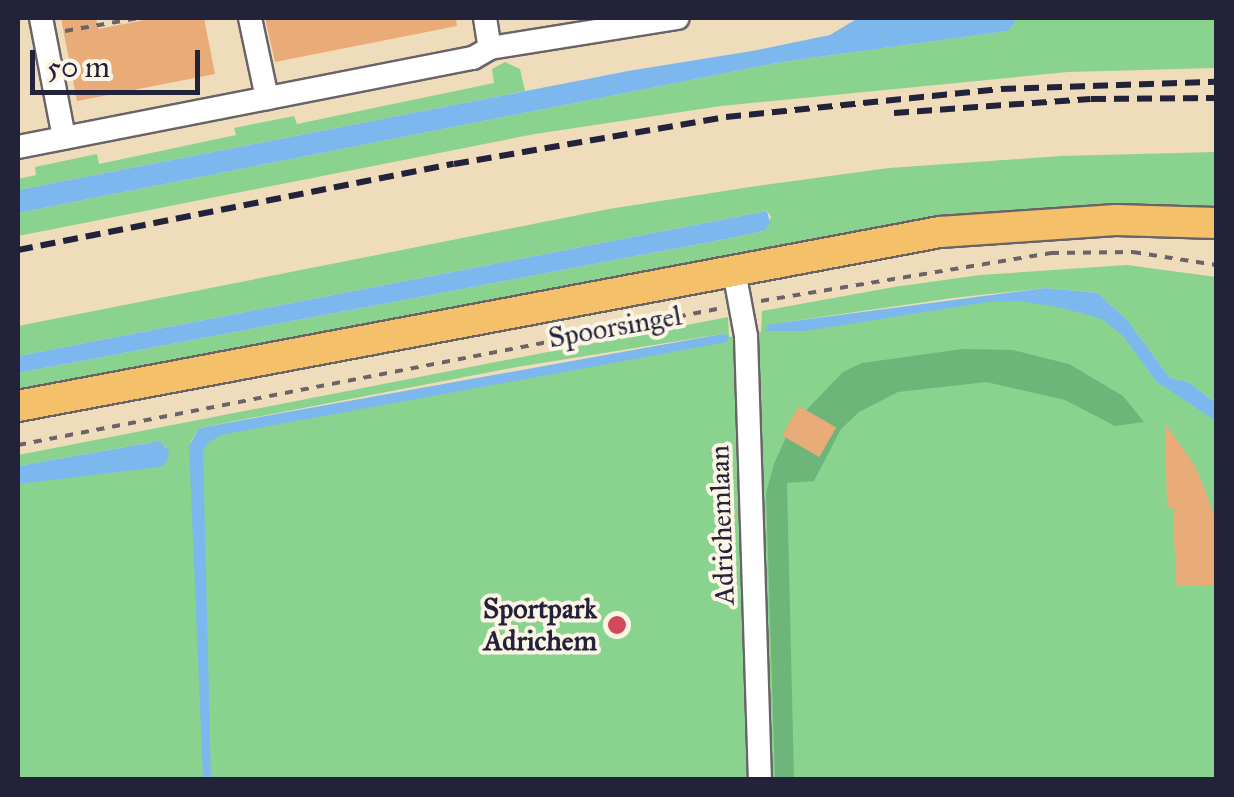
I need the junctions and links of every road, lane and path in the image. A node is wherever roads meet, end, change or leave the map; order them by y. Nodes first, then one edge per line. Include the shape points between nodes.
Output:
1 (135, 18) edge
2 (250, 18) edge
3 (485, 18) edge
4 (678, 18) edge
5 (43, 26) edge
6 (490, 48) junction
7 (266, 98) junction
8 (64, 138) junction
9 (18, 147) edge
10 (1216, 224) edge
11 (1216, 265) edge
12 (734, 271) junction
13 (740, 305) junction
14 (18, 406) edge
15 (18, 445) edge
16 (760, 780) edge

1 - 5 path
2 - 7 street
3 - 6 street
4 - 6 street
5 - 8 street
6 - 7 street via 473,58
7 - 8 street
8 - 9 street
10 - 12 main road, Spoorsingel via 1116,220 940,232
11 - 13 path, Spoorsingel via 1133,252 1051,253
12 - 13 street, Adrichemlaan
12 - 14 main road, Spoorsingel
13 - 15 path, Spoorsingel
13 - 16 street, Adrichemlaan

